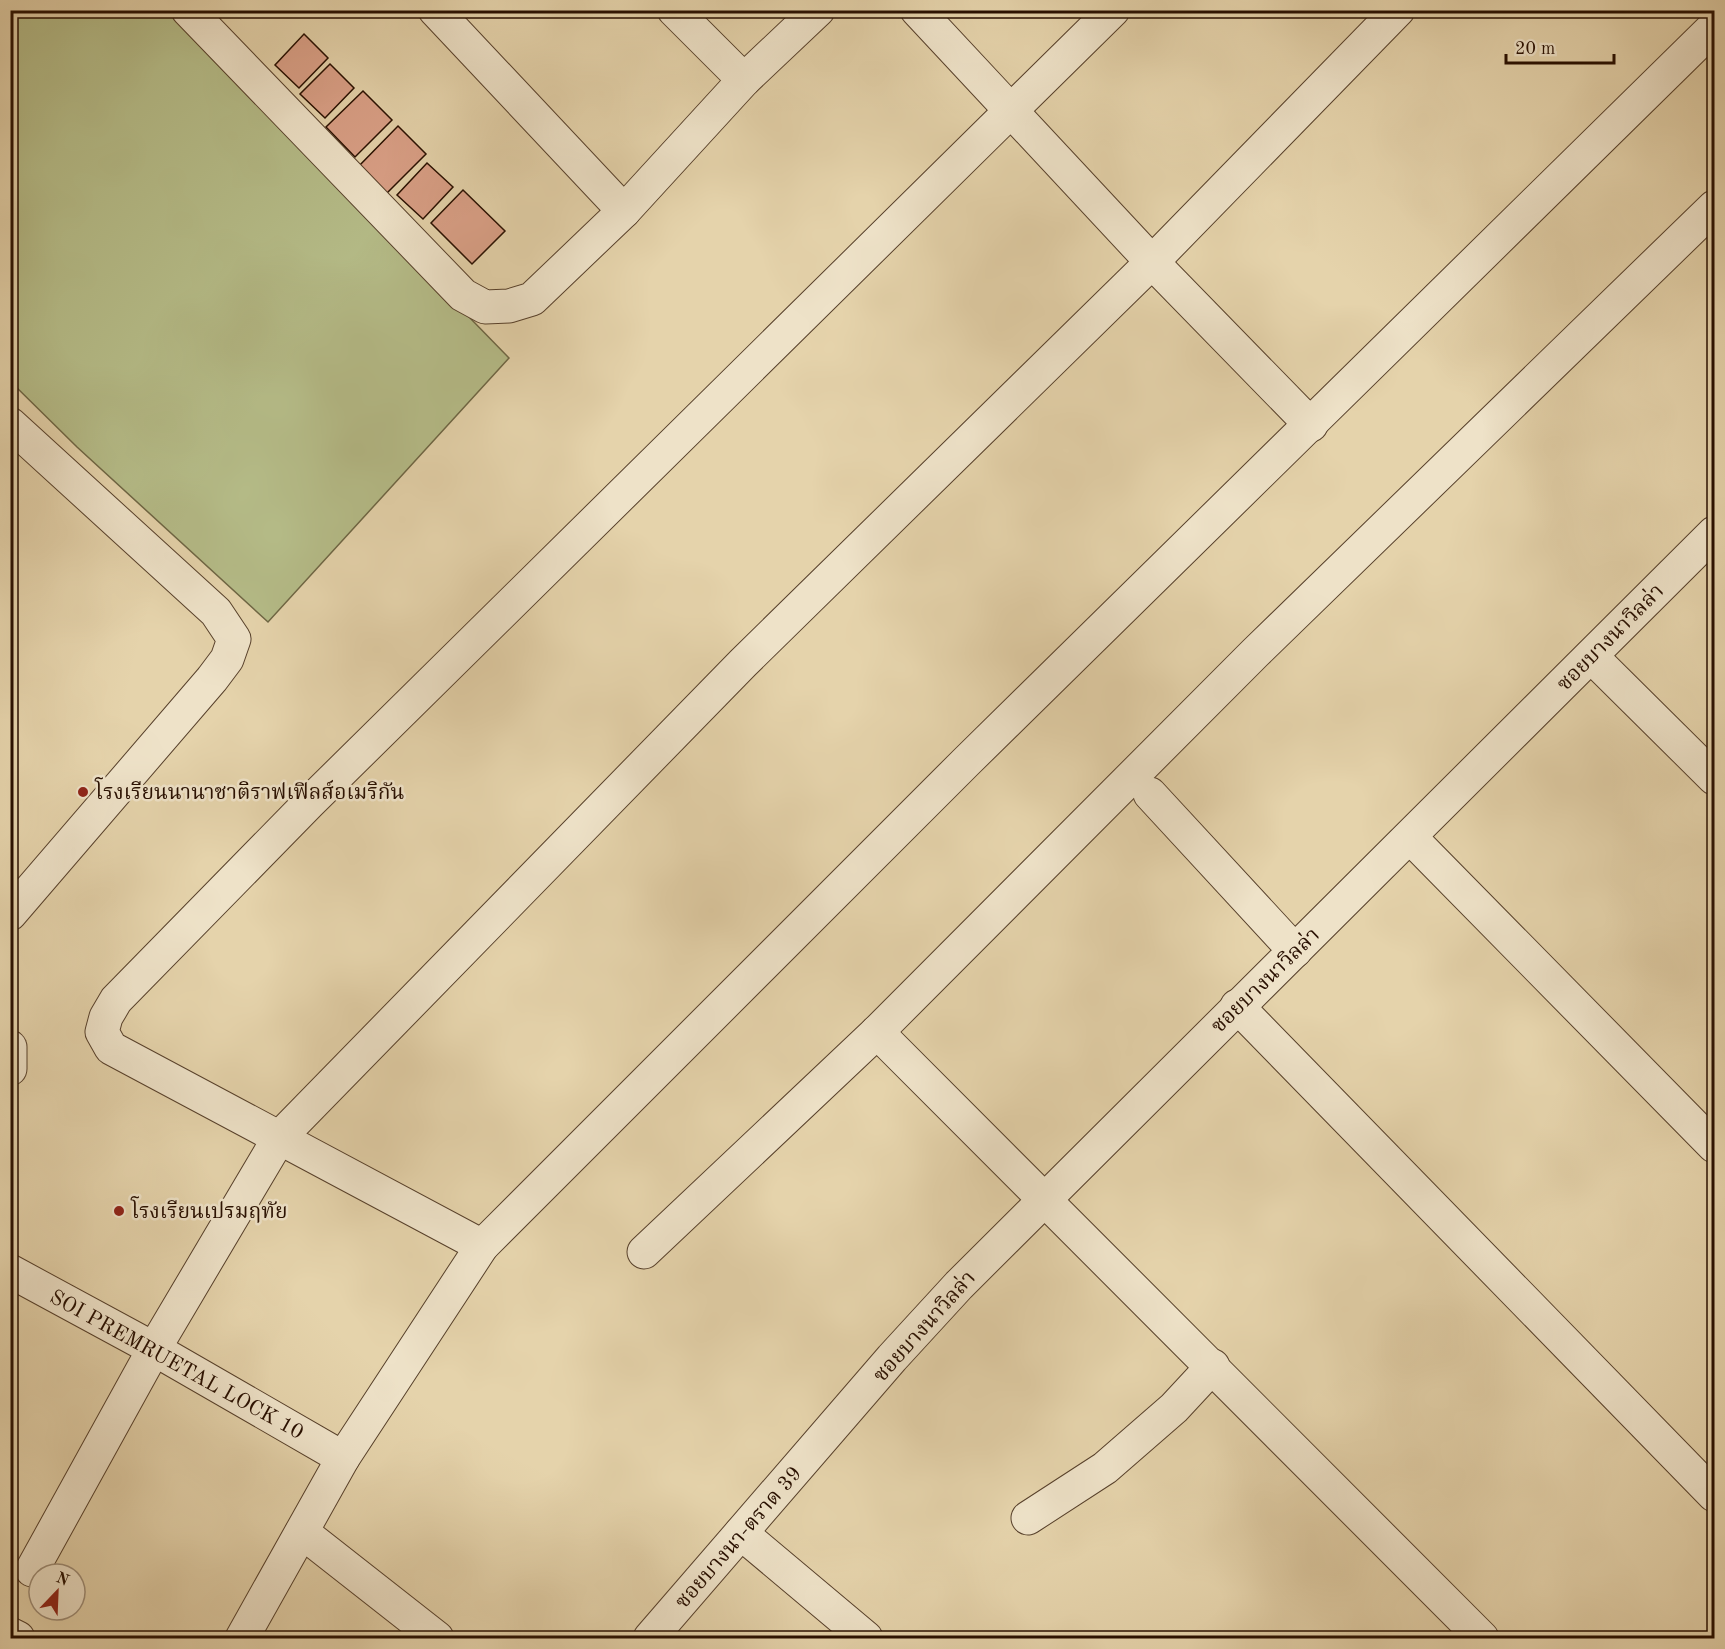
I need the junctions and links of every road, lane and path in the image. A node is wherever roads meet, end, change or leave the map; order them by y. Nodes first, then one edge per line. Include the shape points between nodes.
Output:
1 (188, 10) edge
2 (435, 10) edge
3 (674, 10) edge
4 (818, 10) edge
5 (917, 10) edge
6 (1113, 10) edge
7 (1398, 10) edge
8 (1714, 27) edge
9 (744, 80) junction
10 (1013, 111) junction
11 (1714, 207) edge
12 (624, 211) junction
13 (1152, 262) junction
14 (10, 424) edge
15 (1311, 425) junction
16 (1714, 533) edge
17 (1591, 656) junction
18 (1714, 778) edge
19 (1150, 794) dead end
20 (1410, 837) junction
21 (10, 914) edge
22 (1295, 951) junction
23 (1237, 1006) junction
24 (877, 1032) junction
25 (10, 1047) edge
26 (10, 1069) edge
27 (279, 1138) junction
28 (1714, 1146) edge
29 (1044, 1199) junction
30 (482, 1246) junction
31 (644, 1252) dead end
32 (10, 1271) edge
33 (153, 1349) junction
34 (1213, 1366) junction
35 (826, 1437) joint
36 (343, 1458) junction
37 (1714, 1495) edge
38 (1028, 1518) dead end
39 (302, 1532) junction
40 (741, 1533) junction
41 (36, 1562) edge
42 (10, 1634) edge
43 (18, 1638) edge
44 (242, 1638) edge
45 (437, 1638) edge
46 (650, 1638) edge
47 (866, 1638) edge
48 (1482, 1638) edge

1 - 12 street via 463,295 485,307 509,306 532,299
2 - 12 street
3 - 9 street
4 - 9 street
5 - 10 street
6 - 10 street
7 - 13 street
8 - 15 street
9 - 12 street
10 - 13 street
10 - 27 street via 309,803 116,1000 102,1032 111,1048
11 - 24 street via 1255,652
13 - 15 street
13 - 27 street via 743,663
14 - 21 street via 216,612 234,639 227,659 212,679
15 - 30 street via 966,762
16 - 17 street, ซอยบางนาวิลล่า
17 - 18 street
17 - 20 street, ซอยบางนาวิลล่า
19 - 22 street
20 - 22 street, ซอยบางนาวิลล่า
20 - 28 street
22 - 23 street, ซอยบางนาวิลล่า
23 - 29 street, ซอยบางนาวิลล่า
23 - 37 street
24 - 29 street
24 - 31 street
25 - 26 street
27 - 30 street
27 - 33 street
29 - 34 street
29 - 35 street, ซอยบางนาวิลล่า via 892,1358
30 - 36 street
32 - 33 street, SOI PREMRUETAL LOCK 10
33 - 36 street, SOI PREMRUETAL LOCK 10
33 - 41 street
34 - 38 street via 1174,1408 1105,1468
34 - 48 street
35 - 40 street, ซอยบางนา-ตราด 39
36 - 39 street
39 - 44 street
39 - 45 street
40 - 46 street, ซอยบางนา-ตราด 39
40 - 47 street
42 - 43 street

